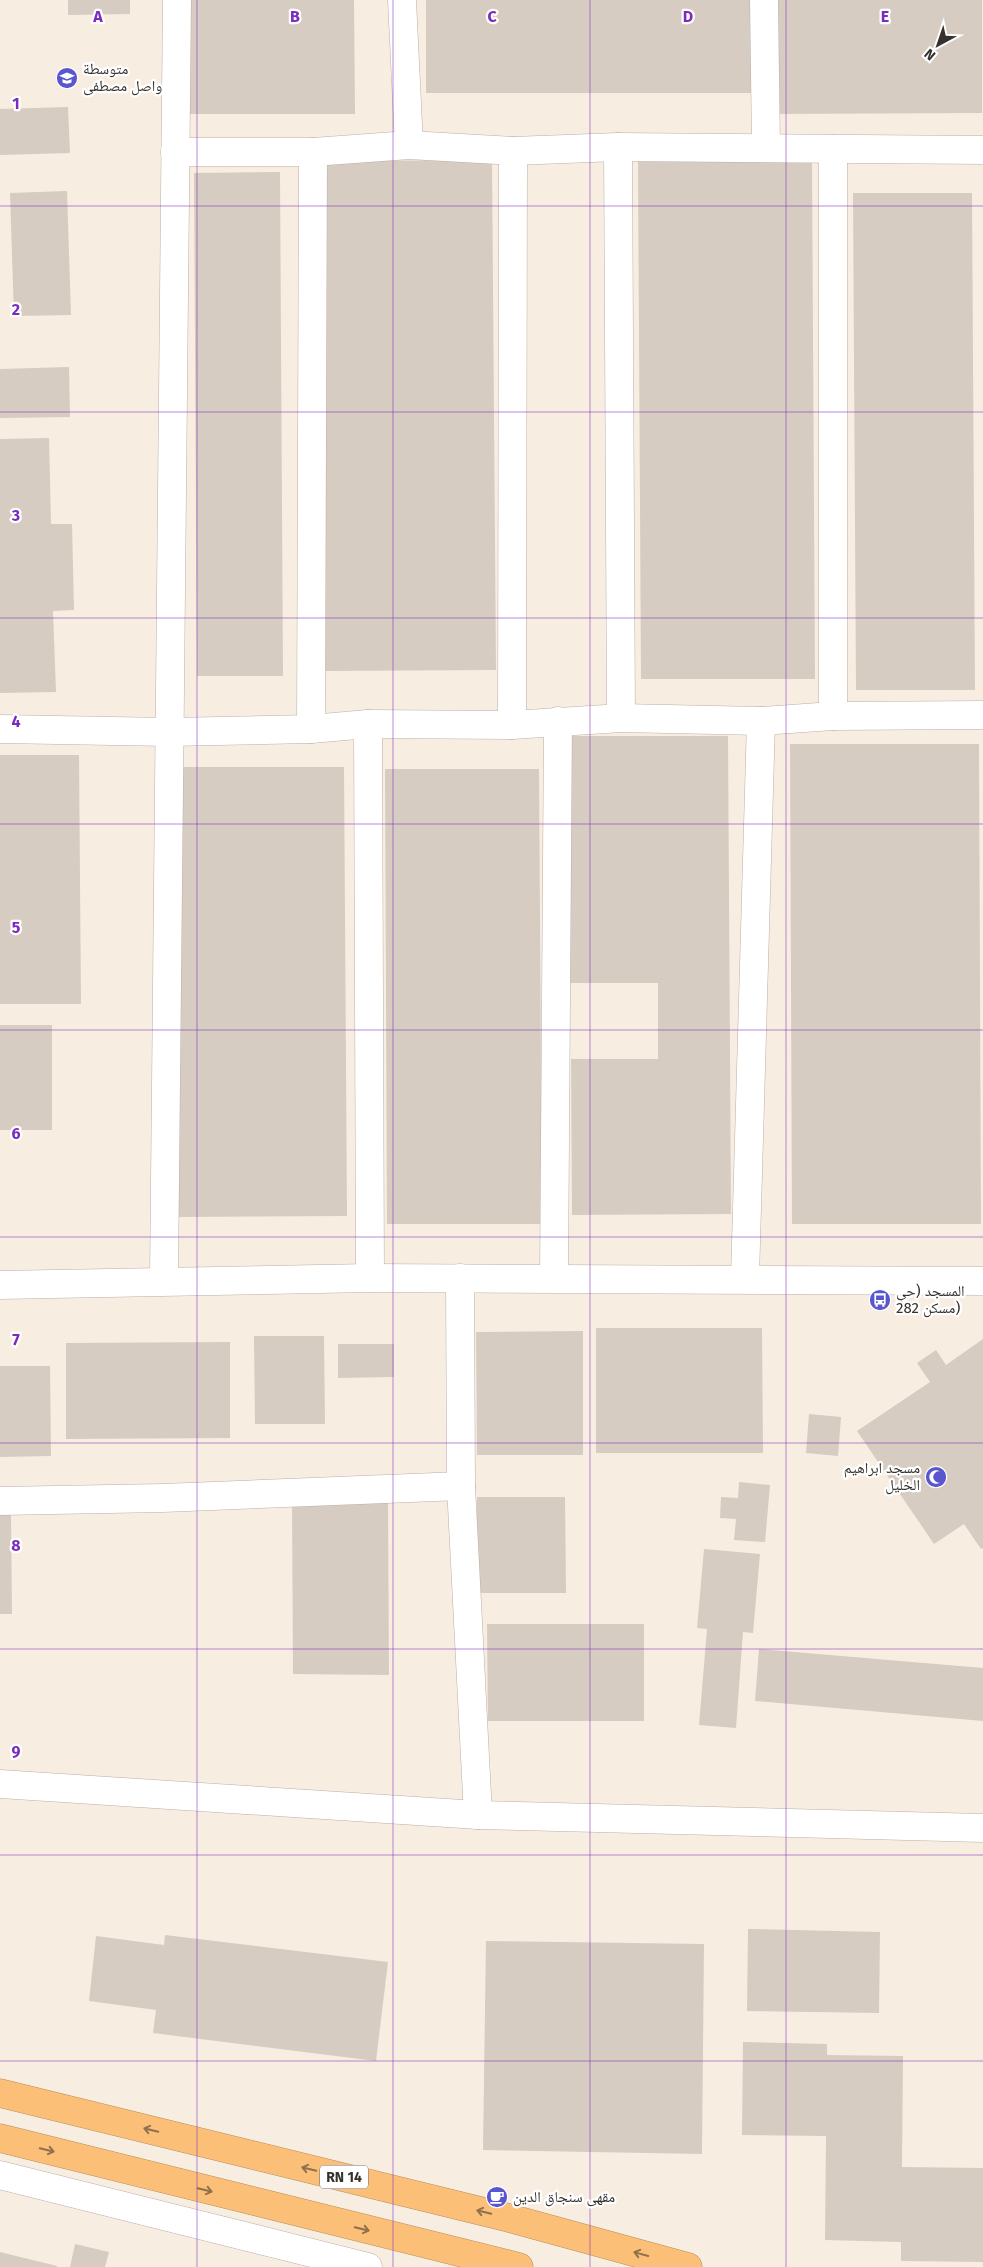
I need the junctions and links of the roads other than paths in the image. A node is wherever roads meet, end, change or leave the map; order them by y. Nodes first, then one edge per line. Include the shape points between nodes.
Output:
1 (177, 0) edge
2 (402, 0) edge
3 (764, 0) edge
4 (409, 145) junction
5 (618, 147) junction
6 (766, 148) junction
7 (833, 149) junction
8 (983, 150) edge
9 (513, 151) junction
10 (175, 152) junction
11 (313, 152) junction
12 (983, 715) edge
13 (833, 716) junction
14 (621, 718) junction
15 (558, 720) junction
16 (761, 721) junction
17 (368, 724) junction
18 (512, 725) junction
19 (0, 729) edge
20 (311, 729) junction
21 (169, 732) junction
22 (370, 1278) junction
23 (460, 1278) junction
24 (554, 1278) junction
25 (745, 1278) junction
26 (164, 1281) junction
27 (983, 1281) edge
28 (0, 1285) edge
29 (461, 1486) junction
30 (0, 1501) edge
31 (0, 1784) edge
32 (478, 1815) junction
33 (983, 1828) edge
34 (0, 2093) edge
35 (0, 2138) edge
36 (0, 2174) edge
37 (368, 2267) edge
38 (519, 2267) edge
39 (688, 2267) edge

1 - 10 street
2 - 4 street
3 - 6 street
4 - 9 street
4 - 11 street
5 - 6 street
5 - 9 street
5 - 14 street
6 - 7 street
7 - 8 street
7 - 13 street
9 - 18 street
10 - 11 street
10 - 21 street
11 - 20 street
12 - 13 street
13 - 16 street
14 - 15 street
14 - 16 street
15 - 18 street
15 - 24 street
16 - 25 street
17 - 18 street
17 - 20 street
17 - 22 street
19 - 21 street
20 - 21 street
21 - 26 street
22 - 23 street
22 - 26 street
23 - 24 street
23 - 29 street
24 - 25 street
25 - 27 street
26 - 28 street
29 - 30 street
29 - 32 street
31 - 32 street
32 - 33 street
39 -> 34 highway, RN 14 via 509,2218
35 -> 38 highway
36 - 37 street

